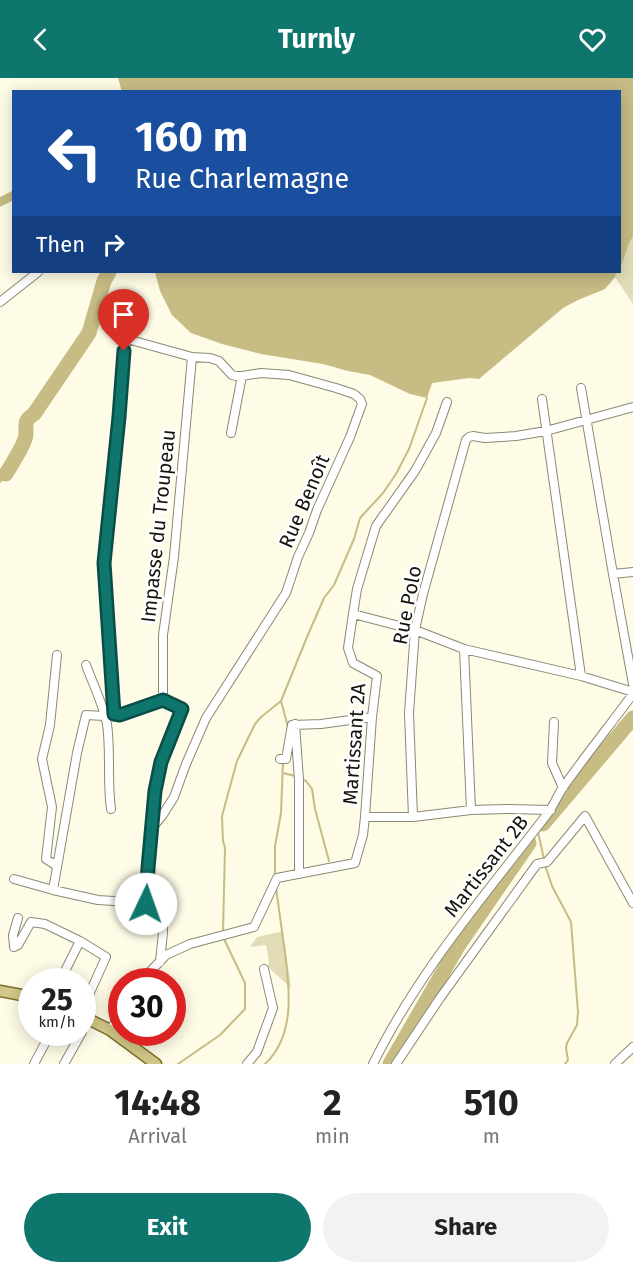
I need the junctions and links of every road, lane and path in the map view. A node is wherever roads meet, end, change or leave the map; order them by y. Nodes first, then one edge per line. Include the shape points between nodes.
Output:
1 (37, 273) edge
2 (0, 302) edge
3 (136, 303) dead end
4 (127, 339) junction
5 (192, 357) junction
6 (242, 376) junction
7 (581, 388) dead end
8 (542, 399) dead end
9 (447, 402) dead end
10 (633, 407) edge
11 (586, 419) junction
12 (546, 431) junction
13 (231, 433) dead end
14 (633, 572) edge
15 (613, 574) junction
16 (353, 614) junction
17 (415, 630) junction
18 (464, 649) junction
19 (57, 655) dead end
20 (86, 665) dead end
21 (581, 676) junction
22 (633, 684) edge
23 (633, 693) edge
24 (163, 700) junction
25 (110, 715) junction
26 (372, 717) junction
27 (554, 722) dead end
28 (295, 724) junction
29 (283, 759) dead end
30 (563, 788) junction
31 (111, 809) dead end
32 (471, 810) junction
33 (550, 810) junction
34 (365, 817) junction
35 (413, 817) junction
36 (152, 828) junction
37 (57, 866) junction
38 (299, 874) junction
39 (14, 879) dead end
40 (53, 890) junction
41 (633, 903) edge
42 (146, 904) junction
43 (18, 918) dead end
44 (80, 941) junction
45 (160, 962) junction
46 (66, 968) edge
47 (154, 968) edge
48 (264, 969) dead end
49 (96, 979) edge
50 (0, 991) edge
51 (18, 994) edge
52 (44, 1046) edge
53 (74, 1046) edge
54 (132, 1046) edge
55 (633, 1047) edge
56 (34, 1064) edge
57 (64, 1064) edge
58 (156, 1064) edge
59 (248, 1064) edge
60 (373, 1064) edge
61 (396, 1064) edge
62 (615, 1064) edge

1 - 2 street
3 - 4 street
4 - 5 street
4 - 25 street via 104,563
5 - 6 street via 219,361 232,375
5 - 24 street, Impasse du Troupeau via 163,634
6 - 13 street
6 - 36 street, Rue Benoît via 289,375 354,394 362,406 286,593 206,718 174,797
7 - 11 street
8 - 12 street
9 - 16 street, Martissant 2A via 436,434 415,471 376,526
10 - 11 street
11 - 12 street
11 - 15 street
12 - 17 street, Rue Polo via 473,436 466,440
12 - 21 street
14 - 15 street
15 - 22 street
16 - 17 street
16 - 26 street, Martissant 2A via 348,648 353,663 376,676
17 - 18 street
17 - 35 street, Rue Polo via 409,713
18 - 21 street
18 - 32 street
19 - 37 street via 50,725 42,759 52,807 46,859
20 - 25 street
21 - 23 street
23 - 30 street, Martissant 2B
24 - 25 street
24 - 36 street via 182,709 161,762
25 - 31 street via 107,726
25 - 37 street via 86,715
26 - 28 street
26 - 34 street, Martissant 2A
27 - 30 street via 552,763
28 - 29 street
28 - 38 street
30 - 33 street, Martissant 2B
32 - 33 street
32 - 35 street
33 - 60 street, Martissant 2B via 418,984
34 - 35 street
34 - 38 street, Martissant 2A via 355,863
36 - 42 street
37 - 40 street
38 - 45 street, Martissant 2A via 277,878 254,927 190,944
39 - 40 street
40 - 42 street via 98,900
41 - 61 street via 585,816 547,862 537,864
42 - 45 street via 163,906
43 - 44 street via 14,947 31,922 45,924
44 - 46 street
44 - 49 street via 106,957
45 - 47 street, Martissant 2A
48 - 59 street via 273,1008 257,1052
50 - 51 main road
52 - 56 street
53 - 57 street
54 - 58 main road
55 - 62 street

